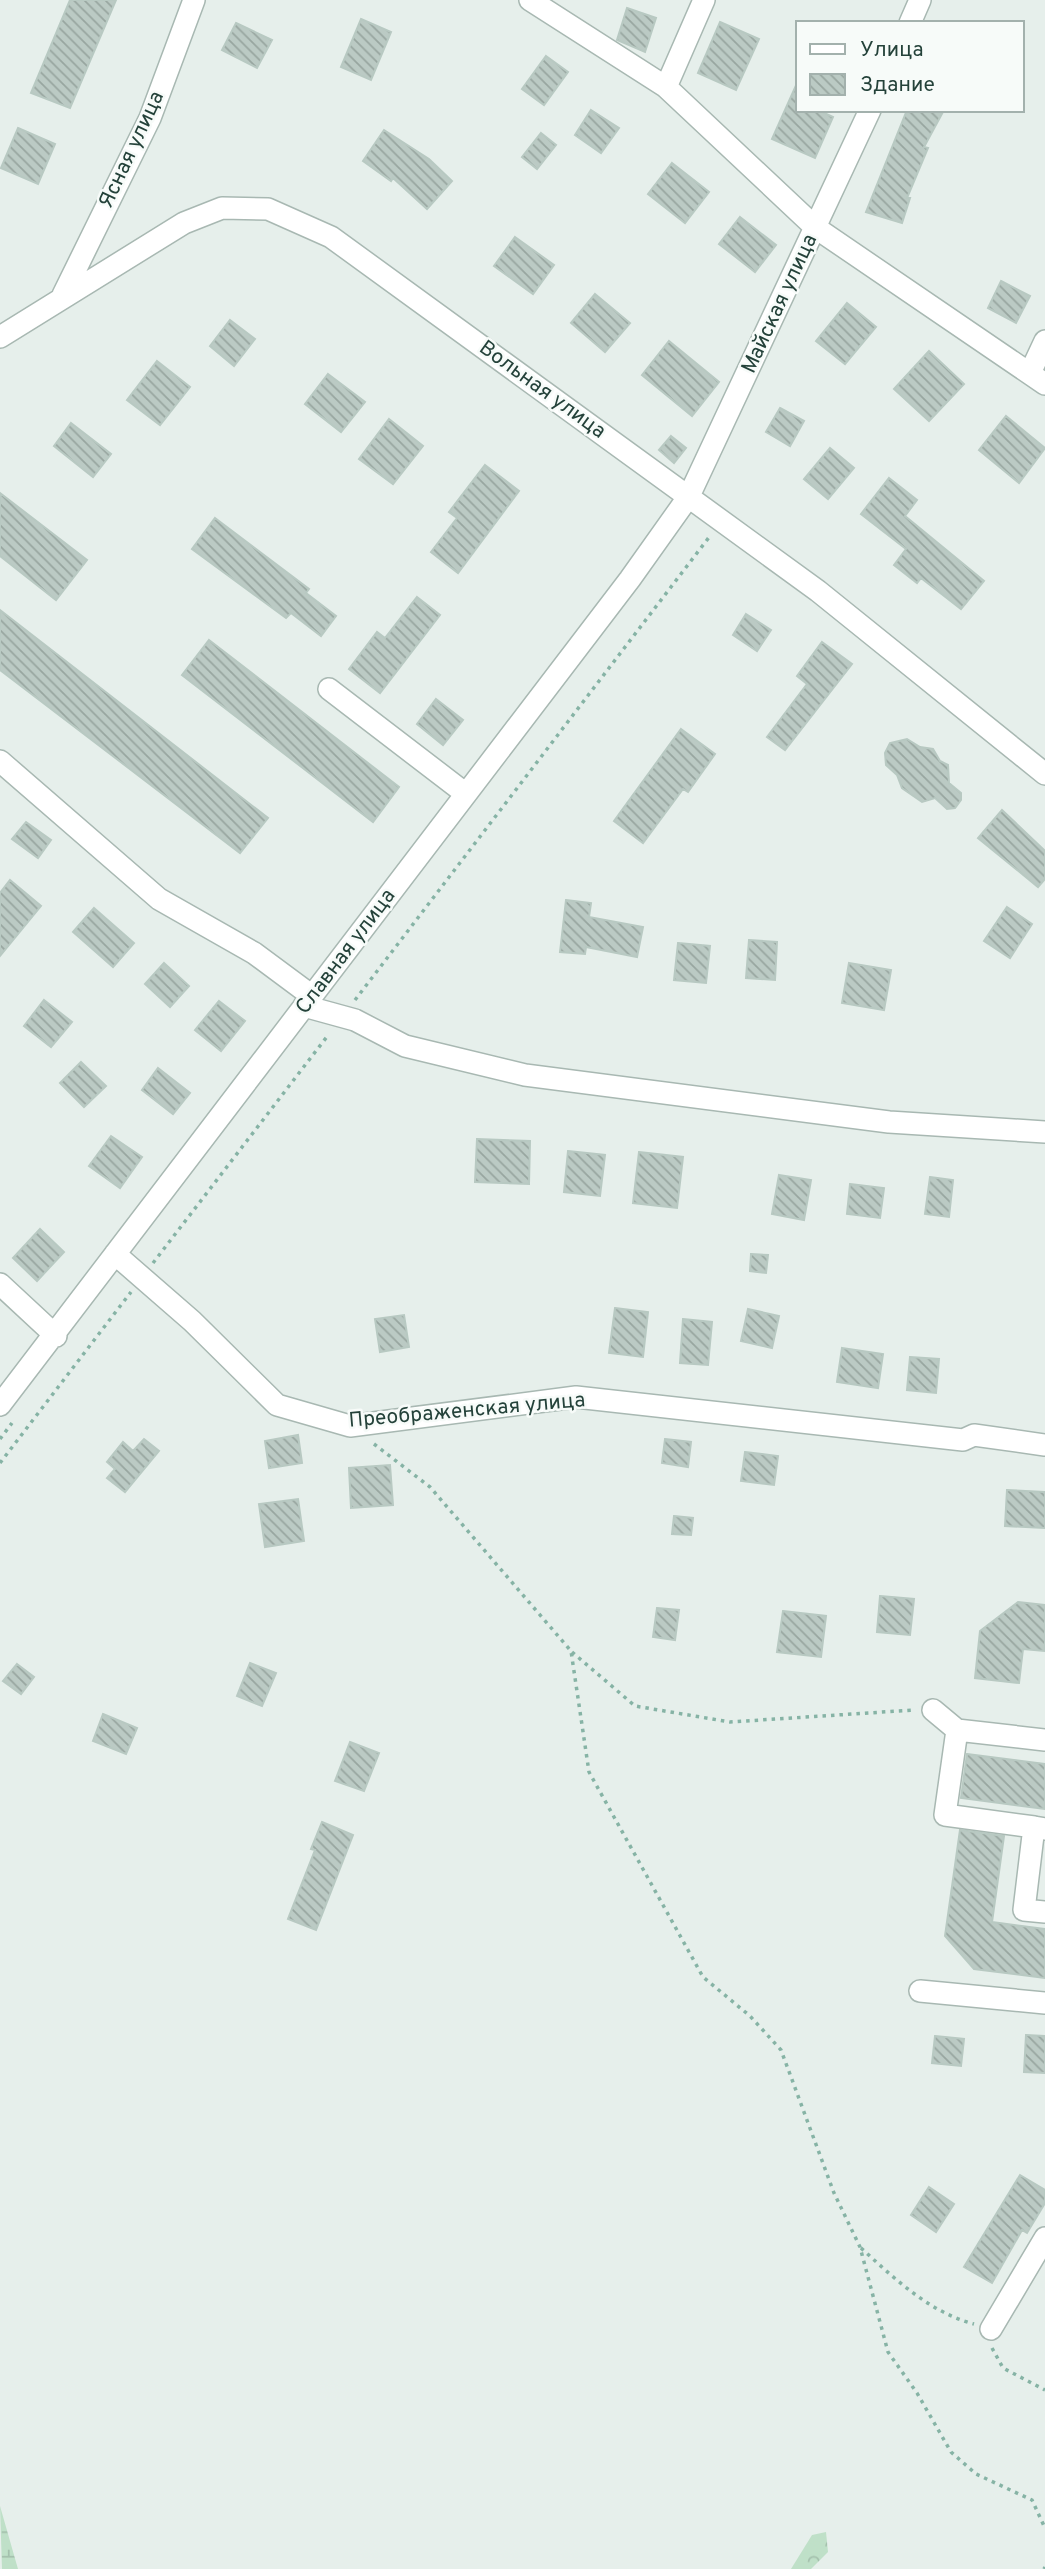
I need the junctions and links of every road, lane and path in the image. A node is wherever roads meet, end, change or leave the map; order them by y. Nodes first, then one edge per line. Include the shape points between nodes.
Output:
1 (194, 0) edge
2 (530, 0) edge
3 (704, 0) edge
4 (920, 0) edge
5 (911, 21) edge
6 (666, 87) junction
7 (869, 112) edge
8 (816, 228) junction
9 (63, 296) junction
10 (1, 335) edge
11 (1045, 341) edge
12 (1037, 378) edge
13 (689, 496) junction
14 (722, 521) junction
15 (329, 689) dead end
16 (0, 761) edge
17 (1045, 774) edge
18 (466, 794) junction
19 (308, 1001) junction
20 (342, 1017) junction
21 (1045, 1132) edge
22 (115, 1254) junction
23 (142, 1277) junction
24 (0, 1284) edge
25 (56, 1336) junction
26 (0, 1405) edge
27 (350, 1426) junction
28 (1045, 1445) edge
29 (0, 1463) edge
30 (571, 1651) junction
31 (933, 1710) joint
32 (957, 1730) junction
33 (1045, 1740) edge
34 (1039, 1828) edge
35 (1045, 1912) edge
36 (920, 1991) dead end
37 (1045, 2003) edge
38 (1045, 2238) edge
39 (860, 2247) junction
40 (991, 2329) junction
41 (1045, 2390) edge
42 (1045, 2528) edge

1 - 9 street, Ясная улица via 150,118
2 - 6 street
3 - 6 street
4 - 5 street
6 - 8 street
7 - 8 street, Майская улица
8 - 12 street
8 - 13 street, Майская улица
9 - 10 street, Вольная улица
9 - 13 street, Вольная улица via 184,223 222,208 268,209 331,237
11 - 12 street
13 - 14 street, Вольная улица
13 - 18 street, Славная улица
14 - 17 street, Вольная улица via 818,591
14 - 20 path
15 - 18 street
16 - 19 street via 159,899 254,953
18 - 19 street, Славная улица
19 - 20 street
19 - 22 street, Славная улица
20 - 21 street via 405,1046 525,1075 889,1122
20 - 23 path
22 - 23 street, Преображенская улица
22 - 25 street, Славная улица
23 - 27 street, Преображенская улица via 277,1405
23 - 29 path
24 - 25 street
25 - 26 street, Славная улица
27 - 28 street, Преображенская улица via 576,1398
27 - 30 path via 430,1487
30 - 31 path via 635,1706 730,1722
30 - 39 path via 589,1772 703,1977 750,2016 781,2050 834,2193
31 - 32 street
32 - 33 street
32 - 34 street via 946,1815
34 - 35 street via 1024,1910
36 - 37 street
38 - 40 street
39 - 40 path via 904,2287 952,2318
39 - 42 path via 888,2352 951,2452 976,2474 1032,2500
40 - 41 path via 993,2354 1003,2368

